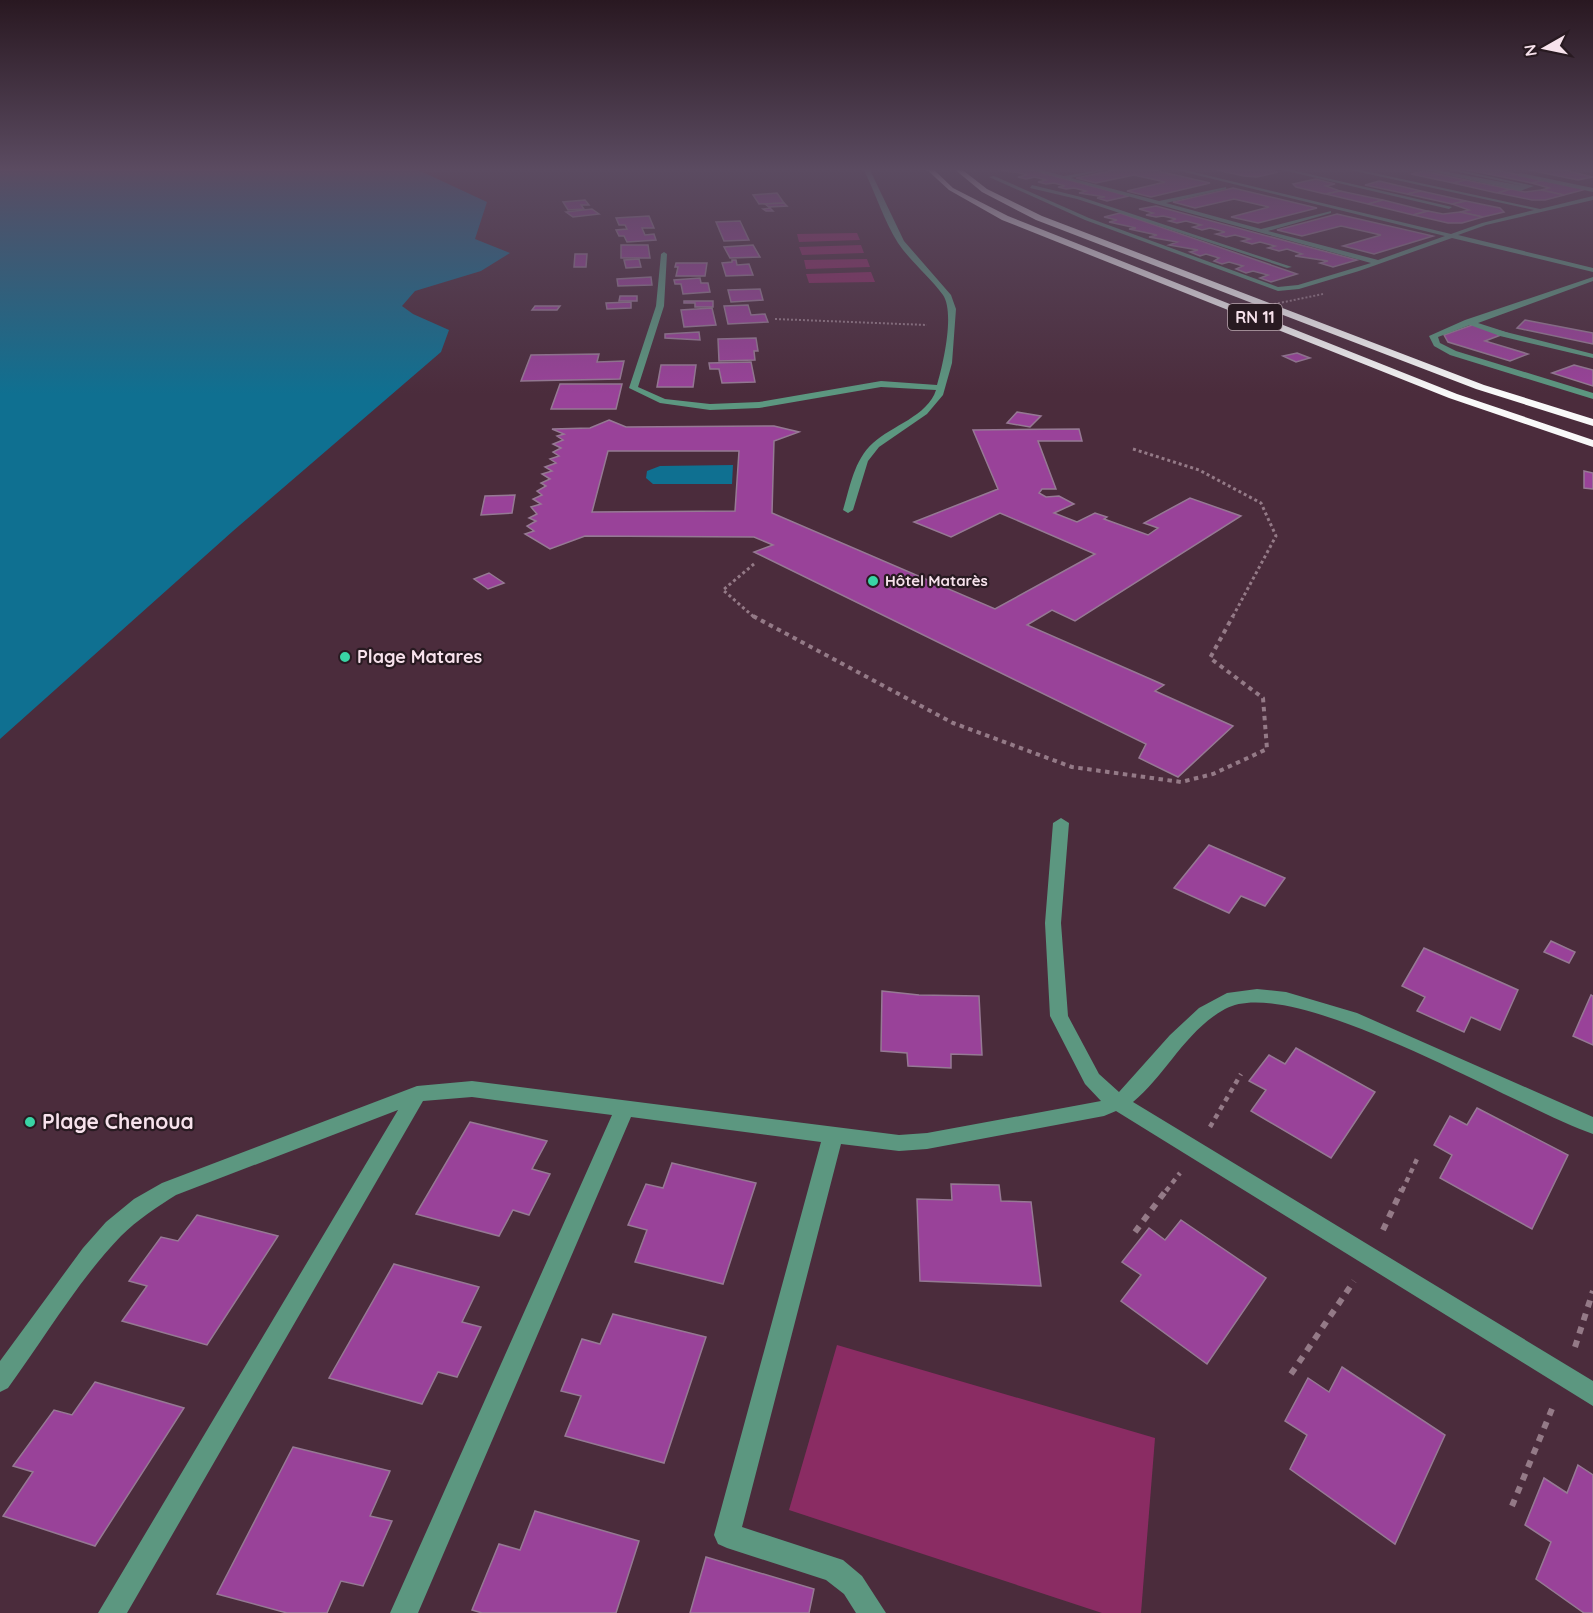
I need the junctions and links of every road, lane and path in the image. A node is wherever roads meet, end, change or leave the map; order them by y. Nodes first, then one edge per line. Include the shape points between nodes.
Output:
1 (903, 243) edge
2 (1069, 243) edge
3 (1105, 243) edge
4 (1152, 243) edge
5 (1217, 243) edge
6 (1309, 243) edge
7 (1428, 243) edge
8 (1485, 243) edge
9 (664, 254) dead end
10 (1377, 262) junction
11 (1289, 267) dead end
12 (1593, 270) edge
13 (1593, 279) edge
14 (1323, 294) dead end
15 (1231, 313) dead end
16 (775, 319) dead end
17 (1468, 322) junction
18 (951, 326) junction
19 (1593, 356) edge
20 (942, 388) junction
21 (1593, 396) edge
22 (1593, 423) edge
23 (1593, 444) edge
24 (1133, 448) dead end
25 (848, 510) dead end
26 (754, 564) dead end
27 (1061, 824) dead end
28 (417, 1094) junction
29 (1119, 1103) junction
30 (625, 1108) junction
31 (1593, 1126) edge
32 (833, 1136) junction
33 (0, 1380) edge
34 (1593, 1394) edge
35 (112, 1613) edge
36 (404, 1613) edge
37 (872, 1613) edge

1 - 18 street via 948,297
2 - 23 highway, RN 11 via 1453,396
3 - 22 highway, RN 11 via 1480,387
4 - 10 street via 1278,289 1299,287
5 - 11 street
6 - 10 street
7 - 10 street
8 - 12 street
9 - 20 street via 660,306 633,388 663,400 710,406 759,405 881,384
13 - 17 street
14 - 15 path, bridge
16 - 18 path
17 - 19 street
17 - 21 street via 1433,336 1437,344 1453,353
18 - 20 street
20 - 25 street via 932,404 876,445 863,461
24 - 26 path via 1199,470 1261,503 1276,536 1210,658 1263,698 1267,749 1213,774 1181,782 1072,767 953,723 750,615 723,590
27 - 29 street via 1053,923 1059,1016 1092,1078
28 - 30 street via 472,1089
28 - 33 street via 169,1189 141,1206 91,1255
28 - 35 street
29 - 31 street via 1199,1017 1232,998 1249,996 1278,998 1370,1026
29 - 32 street via 927,1141 900,1143
29 - 34 street
30 - 32 street
30 - 36 street
32 - 37 street via 727,1535 834,1569 853,1585

